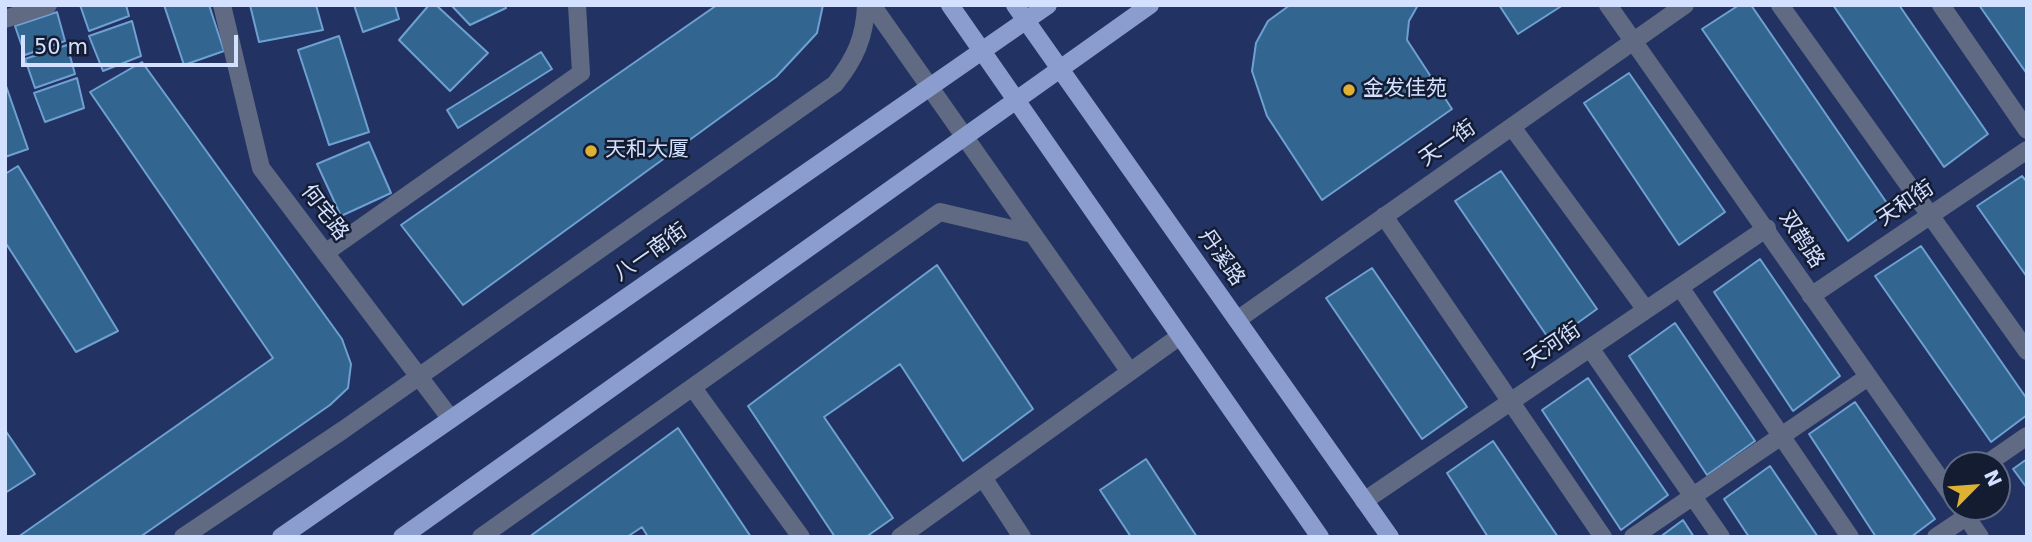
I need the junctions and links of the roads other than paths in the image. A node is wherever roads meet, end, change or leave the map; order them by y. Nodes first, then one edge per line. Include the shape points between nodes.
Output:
1 (48, 5) edge
2 (222, 5) edge
3 (577, 5) edge
4 (866, 5) edge
5 (872, 5) edge
6 (950, 5) edge
7 (1015, 5) edge
8 (1048, 5) edge
9 (1150, 5) edge
10 (1608, 5) edge
11 (1685, 5) edge
12 (1780, 5) edge
13 (1941, 5) edge
14 (5, 19) edge
15 (1026, 20) junction
16 (1634, 42) junction
17 (983, 51) junction
18 (1060, 69) junction
19 (930, 87) junction
20 (1016, 101) junction
21 (1512, 127) junction
22 (2027, 130) edge
23 (965, 137) junction
24 (2027, 149) edge
25 (1930, 215) junction
26 (1384, 216) junction
27 (1767, 228) junction
28 (1033, 234) junction
29 (325, 253) junction
30 (1680, 287) junction
31 (1811, 296) junction
32 (1646, 310) junction
33 (1237, 320) junction
34 (1180, 336) junction
35 (1590, 348) junction
36 (2027, 351) edge
37 (1129, 372) junction
38 (419, 377) junction
39 (1868, 377) junction
40 (693, 388) junction
41 (1510, 402) junction
42 (451, 419) junction
43 (1782, 436) junction
44 (2027, 436) edge
45 (2005, 451) edge
46 (1941, 476) edge
47 (984, 479) junction
48 (1693, 496) junction
49 (1364, 501) junction
50 (1954, 521) edge
51 (1969, 521) edge
52 (183, 537) edge
53 (281, 537) edge
54 (402, 537) edge
55 (481, 537) edge
56 (801, 537) edge
57 (900, 537) edge
58 (1022, 537) edge
59 (1320, 537) edge
60 (1390, 537) edge
61 (1603, 537) edge
62 (1633, 537) edge
63 (1721, 537) edge
64 (1850, 537) edge
65 (1937, 537) edge
66 (1980, 537) edge

1 - 14 street
2 - 29 street, 何宅路 via 261,168
3 - 29 street via 581,74
4 - 38 street via 866,28 853,61 835,84
5 - 19 street
6 - 17 main road
7 - 15 main road, 丹溪路
8 - 15 main road, 八一南街
9 - 18 main road
10 - 16 street, 双鹊路
11 - 16 street, 天一街
12 - 25 street
13 - 22 street
15 - 17 main road, 八一南街
15 - 18 main road, 丹溪路
16 - 21 street, 天一街
16 - 27 street, 双鹊路
17 - 19 main road, 八一南街
17 - 20 main road
18 - 20 main road
18 - 33 main road, 丹溪路
19 - 23 street
19 - 42 main road, 八一南街
20 - 23 main road
20 - 34 main road
21 - 26 street, 天一街
21 - 32 street
23 - 28 street
23 - 54 main road
24 - 25 street, 天和街
25 - 31 street, 天和街
25 - 36 street
26 - 33 street, 天一街
26 - 41 street
27 - 30 street, 天河街
27 - 31 street, 双鹊路
28 - 37 street
28 - 40 street via 940,212
29 - 38 street, 何宅路
30 - 32 street, 天河街
30 - 43 street
31 - 39 street, 双鹊路
32 - 35 street, 天河街
33 - 49 main road, 丹溪路
34 - 37 street
34 - 59 main road
35 - 41 street, 天河街
35 - 48 street
37 - 47 street
38 - 42 street, 何宅路
38 - 52 street
39 - 43 street
39 - 46 street, 双鹊路
40 - 55 street
40 - 56 street
41 - 49 street, 天河街
41 - 61 street
42 - 53 main road, 八一南街
43 - 48 street
43 - 64 street
44 - 45 street
47 - 57 street
47 - 58 street
48 - 62 street
48 - 63 street
49 - 60 main road, 丹溪路
50 - 65 street
51 - 66 street

